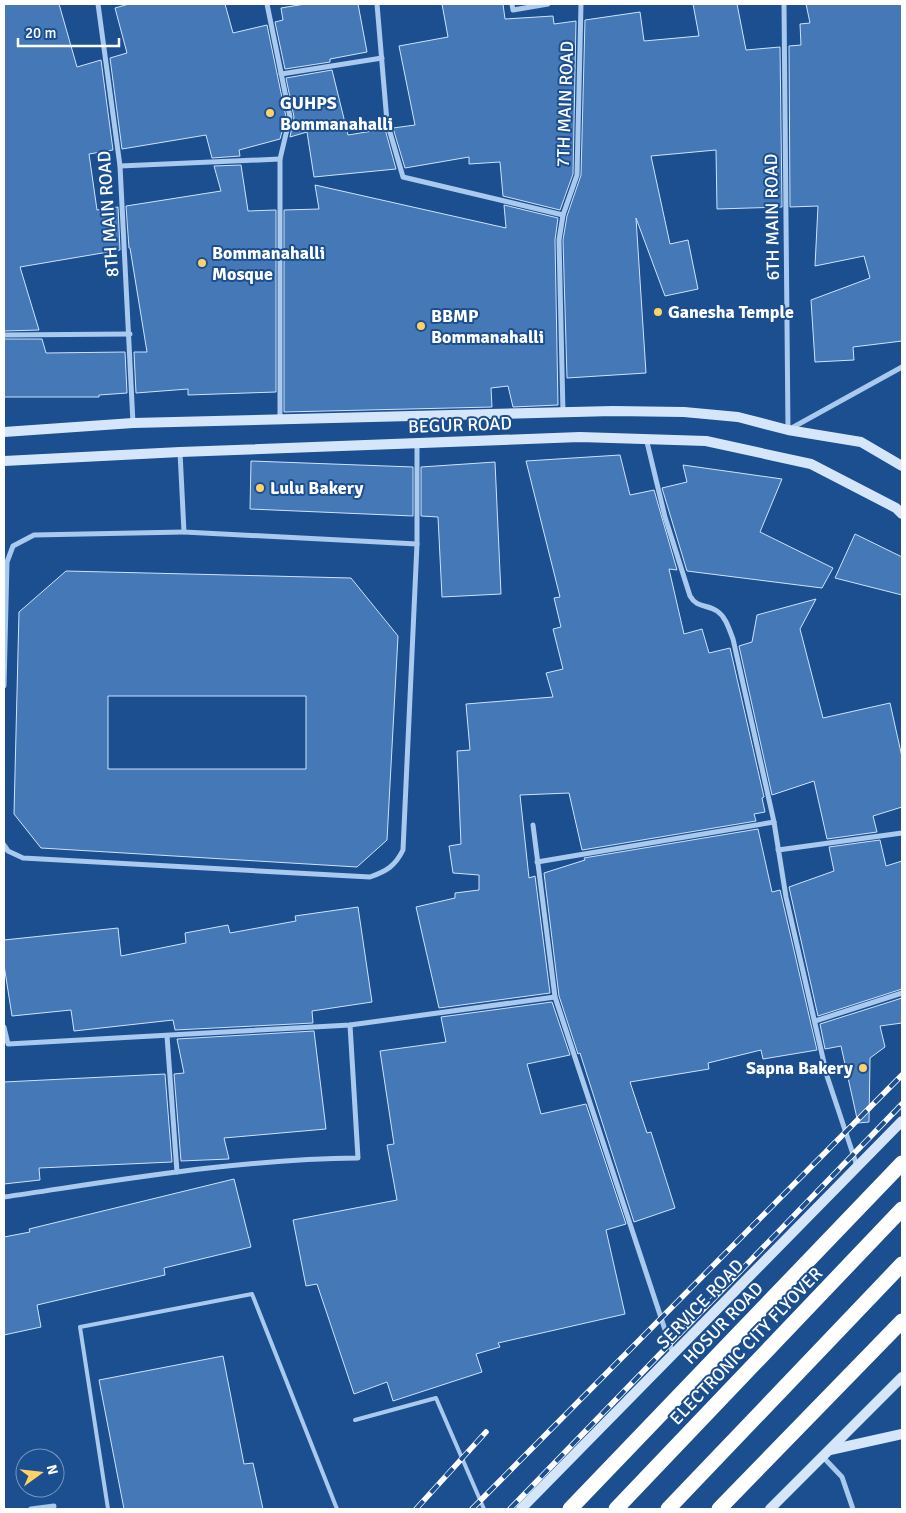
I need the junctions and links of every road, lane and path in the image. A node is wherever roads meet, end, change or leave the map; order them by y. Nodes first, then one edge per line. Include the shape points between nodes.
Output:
1 (98, 4) edge
2 (267, 4) edge
3 (377, 4) edge
4 (512, 4) edge
5 (548, 4) edge
6 (581, 4) edge
7 (784, 4) edge
8 (382, 58) junction
9 (281, 74) junction
10 (280, 159) junction
11 (120, 166) junction
12 (564, 215) junction
13 (130, 334) junction
14 (4, 335) edge
15 (902, 367) edge
16 (563, 413) junction
17 (280, 418) junction
18 (133, 423) junction
19 (788, 430) junction
20 (4, 432) edge
21 (646, 438) junction
22 (416, 444) junction
23 (180, 452) junction
24 (4, 461) edge
25 (902, 466) edge
26 (902, 514) edge
27 (184, 532) junction
28 (417, 544) junction
29 (4, 686) edge
30 (774, 822) junction
31 (533, 825) dead end
32 (902, 833) edge
33 (4, 845) edge
34 (778, 850) junction
35 (538, 862) junction
36 (902, 993) edge
37 (555, 997) junction
38 (815, 1021) junction
39 (350, 1025) junction
40 (4, 1027) edge
41 (168, 1036) junction
42 (902, 1121) edge
43 (902, 1163) edge
44 (857, 1166) junction
45 (177, 1172) junction
46 (4, 1196) edge
47 (902, 1209) edge
48 (902, 1264) edge
49 (902, 1321) edge
50 (673, 1355) junction
51 (902, 1377) edge
52 (355, 1420) dead end
53 (902, 1434) edge
54 (826, 1454) junction
55 (54, 1506) dead end
56 (30, 1509) edge
57 (108, 1509) edge
58 (338, 1509) edge
59 (484, 1509) edge
60 (521, 1509) edge
61 (570, 1509) edge
62 (616, 1509) edge
63 (668, 1509) edge
64 (719, 1509) edge
65 (770, 1509) edge
66 (853, 1509) edge

1 - 11 street, 8TH MAIN ROAD
2 - 9 street
3 - 8 street
4 - 5 street via 513,10
6 - 12 street, 7TH MAIN ROAD via 577,175
7 - 19 street, 6TH MAIN ROAD
8 - 9 street
8 - 12 street via 387,122 402,177
9 - 10 street via 290,117
10 - 11 street
10 - 17 street
11 - 13 street, 8TH MAIN ROAD
12 - 16 street, 7TH MAIN ROAD via 559,240
13 - 14 street
13 - 18 street, 8TH MAIN ROAD
15 - 19 street
16 - 17 main road, BEGUR ROAD
16 - 19 main road, BEGUR ROAD via 684,412 738,417
17 - 18 main road, BEGUR ROAD
18 - 20 main road, BEGUR ROAD
19 - 25 main road, BEGUR ROAD via 861,442
21 - 22 main road, BEGUR ROAD via 580,437
21 - 26 main road, BEGUR ROAD via 706,441 811,464
21 - 30 street via 665,517 690,596 694,603 722,616 733,639
22 - 23 main road, BEGUR ROAD
22 - 28 street
23 - 24 main road, BEGUR ROAD
23 - 27 street
27 - 28 street
27 - 29 street via 34,535 14,546 7,562
28 - 33 street via 403,850 386,872 370,876 23,858 8,851
30 - 34 street
30 - 35 street
31 - 35 street
32 - 34 street
34 - 38 street
35 - 37 street
36 - 38 street
37 - 39 street
37 - 50 street
38 - 44 street via 827,1076
39 - 41 street
39 - 45 street via 358,1158 313,1158
40 - 41 street via 8,1044
41 - 45 street
42 - 44 main road, SERVICE ROAD
43 - 61 highway, HOSUR ROAD
44 - 50 main road, SERVICE ROAD
45 - 46 street
47 - 62 highway, ELECTRONIC CITY FLYOVER, bridge
48 - 63 highway, bridge
49 - 64 highway
50 - 60 main road, SERVICE ROAD
51 - 54 main road
52 - 59 lane via 436,1398
53 - 54 main road
54 - 65 main road
54 - 66 street via 842,1477
55 - 56 street
57 - 58 lane via 80,1327 252,1294

